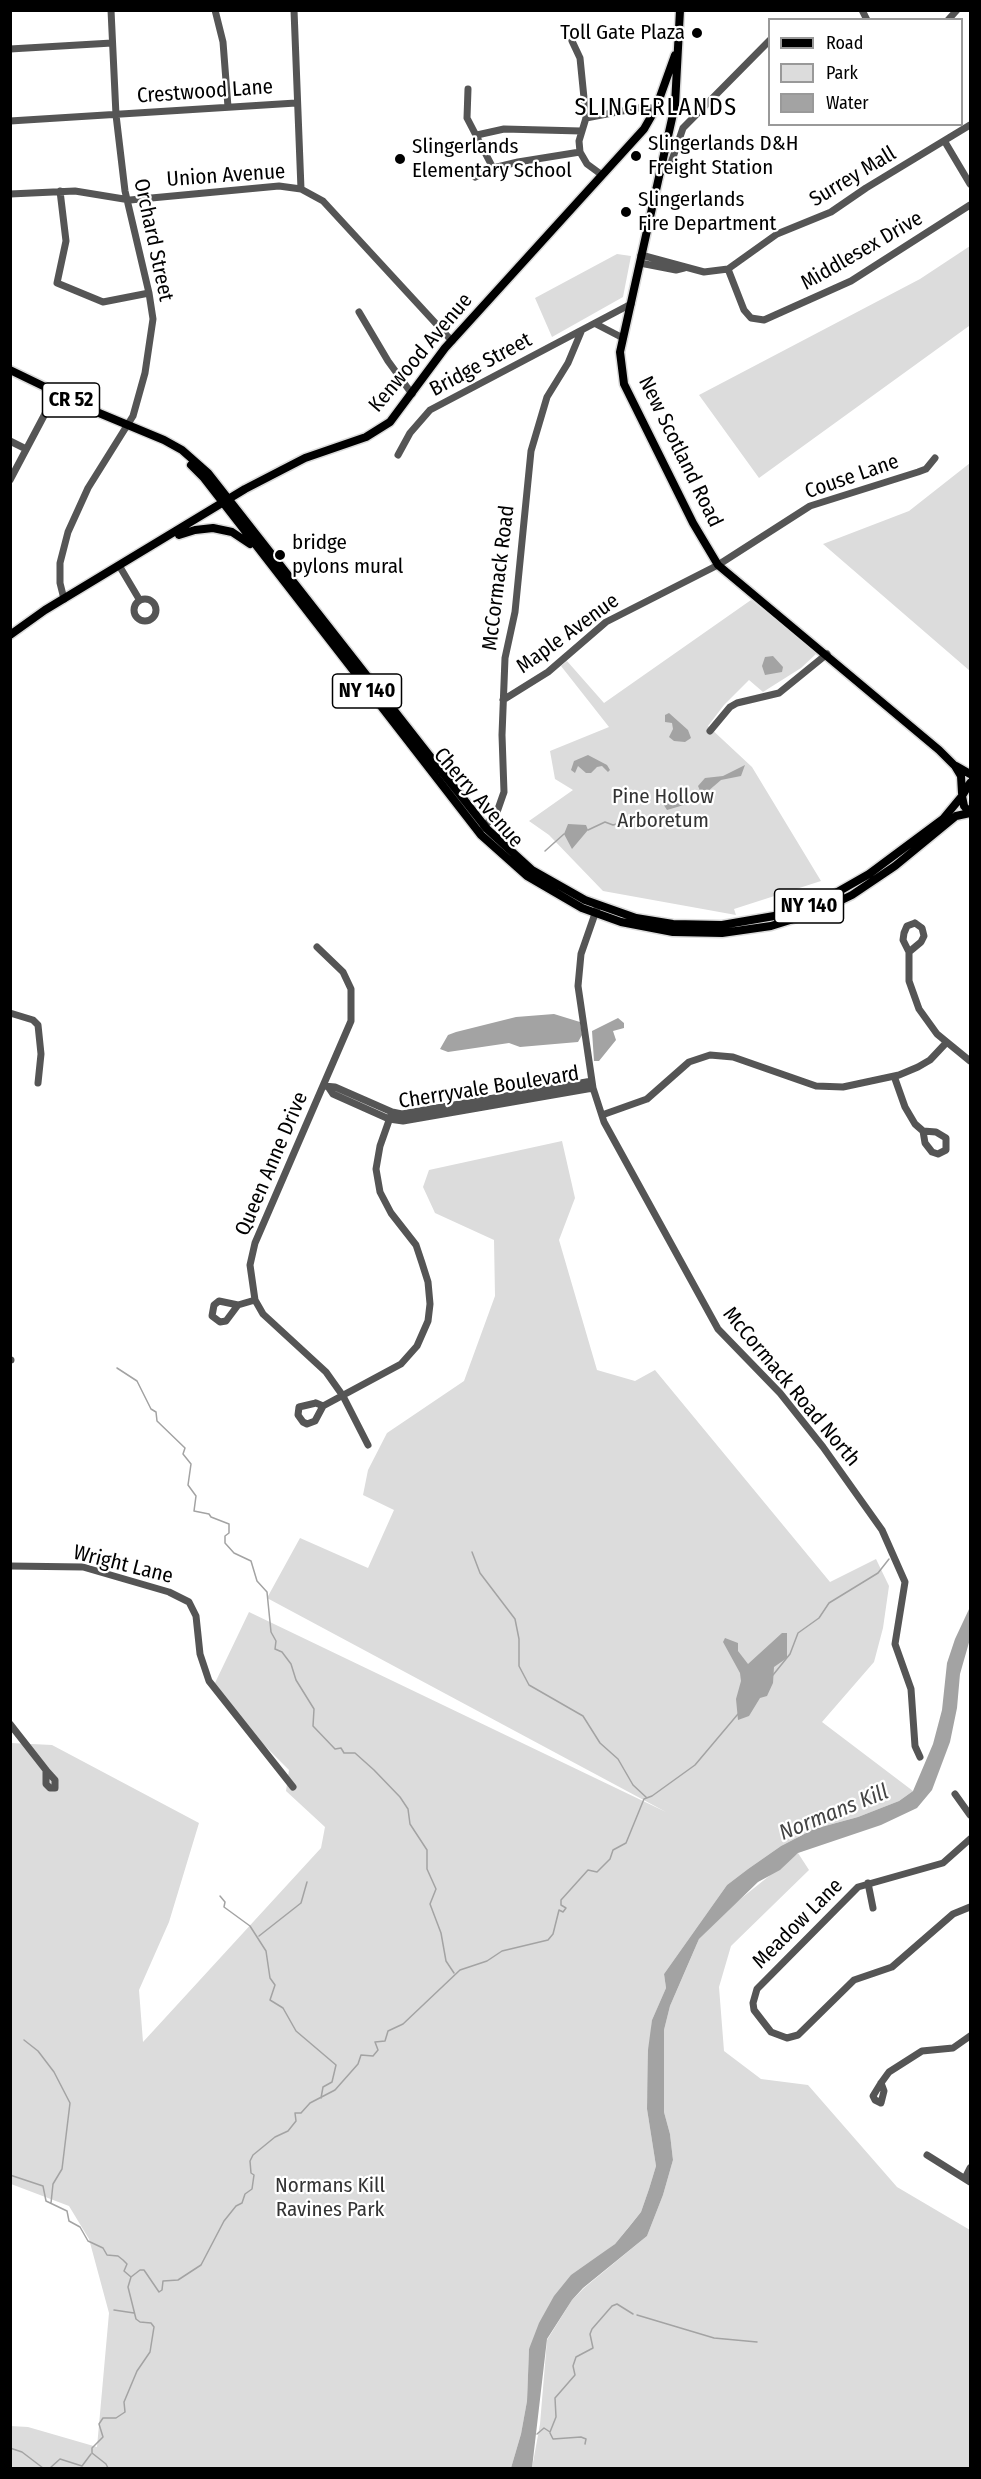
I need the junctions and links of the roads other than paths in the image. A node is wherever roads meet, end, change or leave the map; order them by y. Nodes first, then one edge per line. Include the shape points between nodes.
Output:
1 (111, 10) edge
2 (215, 10) edge
3 (294, 10) edge
4 (680, 10) edge
5 (573, 41) dead end
6 (768, 42) edge
7 (112, 43) junction
8 (678, 49) junction
9 (10, 50) edge
10 (468, 89) dead end
11 (296, 103) junction
12 (228, 107) junction
13 (656, 108) junction
14 (116, 115) junction
15 (586, 118) junction
16 (10, 121) edge
17 (970, 125) edge
18 (581, 131) junction
19 (477, 135) junction
20 (945, 142) junction
21 (580, 152) junction
22 (493, 168) junction
23 (660, 173) junction
24 (602, 175) junction
25 (475, 177) dead end
26 (970, 184) edge
27 (301, 189) junction
28 (60, 191) junction
29 (10, 194) edge
30 (126, 199) junction
31 (970, 206) edge
32 (641, 259) junction
33 (728, 269) junction
34 (149, 293) junction
35 (631, 304) junction
36 (360, 312) dead end
37 (596, 324) junction
38 (581, 332) junction
39 (623, 338) junction
40 (452, 341) junction
41 (10, 370) edge
42 (56, 393) junction
43 (412, 394) junction
44 (131, 426) junction
45 (10, 441) edge
46 (26, 449) junction
47 (398, 455) dead end
48 (935, 458) dead end
49 (10, 480) edge
50 (226, 501) junction
51 (262, 549) junction
52 (146, 551) junction
53 (718, 565) junction
54 (120, 567) junction
55 (63, 599) junction
56 (139, 599) dead end
57 (10, 634) edge
58 (826, 654) junction
59 (503, 700) junction
60 (710, 731) dead end
61 (955, 766) junction
62 (970, 774) edge
63 (970, 783) edge
64 (962, 795) junction
65 (970, 813) edge
66 (482, 829) junction
67 (596, 909) junction
68 (317, 947) dead end
69 (909, 951) dead end
70 (10, 1013) edge
71 (946, 1042) junction
72 (970, 1061) edge
73 (894, 1076) junction
74 (38, 1083) dead end
75 (593, 1085) junction
76 (326, 1087) junction
77 (602, 1115) junction
78 (390, 1116) junction
79 (923, 1131) dead end
80 (255, 1300) junction
81 (238, 1305) dead end
82 (343, 1396) junction
83 (323, 1406) dead end
84 (368, 1445) dead end
85 (10, 1566) edge
86 (10, 1724) edge
87 (920, 1757) dead end
88 (46, 1770) dead end
89 (293, 1787) dead end
90 (954, 1794) dead end
91 (970, 1815) edge
92 (970, 1839) edge
93 (868, 1882) junction
94 (970, 1907) edge
95 (873, 1908) dead end
96 (970, 2036) edge
97 (881, 2083) dead end
98 (927, 2155) dead end
99 (970, 2168) edge
100 (968, 2180) edge

1 - 7 street, Orchard Street
2 - 12 street via 223,42
3 - 11 street
4 - 8 main road, New Scotland Road
5 - 15 street via 580,58
6 - 23 street via 683,128 670,166
7 - 9 street
7 - 14 street, Orchard Street
8 - 13 main road, Kenwood Avenue
8 - 23 main road, New Scotland Road via 675,105
10 - 19 street via 467,118
11 - 12 street, Crestwood Lane
11 - 27 street
12 - 14 street, Crestwood Lane
13 - 15 street
13 - 24 main road, Kenwood Avenue via 644,129
14 - 16 street, Crestwood Lane
14 - 30 street, Orchard Street
15 - 18 street
17 - 20 street, Surrey Mall
18 - 19 street via 504,129
18 - 21 street
19 - 22 street
20 - 26 street
20 - 33 street, Surrey Mall via 831,212 777,234
21 - 22 street
21 - 24 street via 587,164
22 - 25 street
23 - 32 main road, New Scotland Road
24 - 40 main road, Kenwood Avenue
27 - 30 street, Union Avenue via 279,186
27 - 40 street, Union Avenue via 323,201
28 - 29 street, Union Avenue
28 - 30 street, Union Avenue
28 - 34 street via 65,254 56,281 103,302
30 - 34 street, Orchard Street
31 - 33 street, Middlesex Drive via 851,281 764,321 751,318 744,310
32 - 33 street via 676,270
32 - 35 main road, New Scotland Road
34 - 44 street, Orchard Street via 151,336
35 - 37 street, Bridge Street
35 - 39 main road, New Scotland Road
36 - 43 street
37 - 38 street, Bridge Street
37 - 39 street
38 - 47 street, Bridge Street via 430,410
38 - 59 street, McCormack Road via 547,397 531,451
39 - 53 main road, New Scotland Road via 620,362 628,395
40 - 43 main road, Kenwood Avenue
41 - 42 main road, Cherry Avenue / CR 52
42 - 44 main road, Cherry Avenue / CR 52
42 - 46 street
43 - 50 main road, Kenwood Avenue via 397,415 375,433 305,458
44 - 50 main road, Cherry Avenue / CR 52 via 186,460
44 - 55 street, Orchard Street via 73,517 60,563
45 - 46 street
46 - 49 street
48 - 53 street, Couse Lane via 926,469 810,506
50 - 51 main road, Cherry Avenue / CR 52
50 - 52 main road, Kenwood Avenue / NY 140
51 - 52 main road, NY 140 via 237,535 213,528 189,531
51 - 66 main road, Cherry Avenue / NY 140
52 - 54 main road, Kenwood Avenue / NY 140
53 - 58 main road, New Scotland Road
53 - 59 street, Maple Avenue via 606,622 548,672
54 - 55 main road, Kenwood Avenue / NY 140
54 - 56 street
55 - 57 main road, Kenwood Avenue / NY 140
58 - 60 street via 779,693 730,707
58 - 61 main road, New Scotland Road
59 - 66 street, McCormack Road via 504,792 497,812
61 - 62 main road, New Scotland Road
61 - 64 main road via 961,776
63 - 64 main road, Cherry Avenue
64 - 65 main road
64 - 67 main road, Cherry Avenue / NY 140 via 943,819 864,878 827,898 780,915 733,924 685,925
65 - 67 main road, Cherry Avenue / NY 140 via 956,816 890,870 852,895 783,923 740,932 684,933 648,928
66 - 67 main road, Cherry Avenue / NY 140 via 527,876 558,896
67 - 75 street, McCormack Road North via 578,969
68 - 76 street, Queen Anne Drive via 343,972 353,1006 347,1035
69 - 71 street via 908,973 915,999 925,1019
70 - 74 street via 38,1025
71 - 72 street
71 - 73 street via 930,1060
73 - 77 street via 843,1087 816,1086 733,1057 710,1055 689,1062 647,1099
73 - 79 street via 905,1107
75 - 77 street, McCormack Road North
75 - 78 street, Cherryvale Boulevard
76 - 78 street, Queen Anne Drive via 333,1094
76 - 80 street, Queen Anne Drive via 255,1243 250,1265
77 - 87 street, McCormack Road North via 718,1329 779,1392 816,1438 886,1538 905,1582 895,1644 911,1689 915,1746
78 - 82 street via 376,1169 380,1192 416,1245 430,1304 428,1321 417,1346 401,1364
80 - 81 street
80 - 82 street, Queen Anne Drive via 263,1314 326,1372
82 - 83 street
82 - 84 street, Queen Anne Drive
85 - 89 street, Wright Lane via 83,1567 169,1592 189,1602 196,1616 209,1681
86 - 88 street
90 - 91 street
92 - 93 street, Meadow Lane via 937,1866
93 - 94 street, Meadow Lane via 843,1900 757,1989 754,2010 771,2032 786,2038 803,2033 848,1984 892,1967 954,1914
93 - 95 street
96 - 97 street via 953,2048 922,2051 890,2072
98 - 100 street
99 - 100 street

